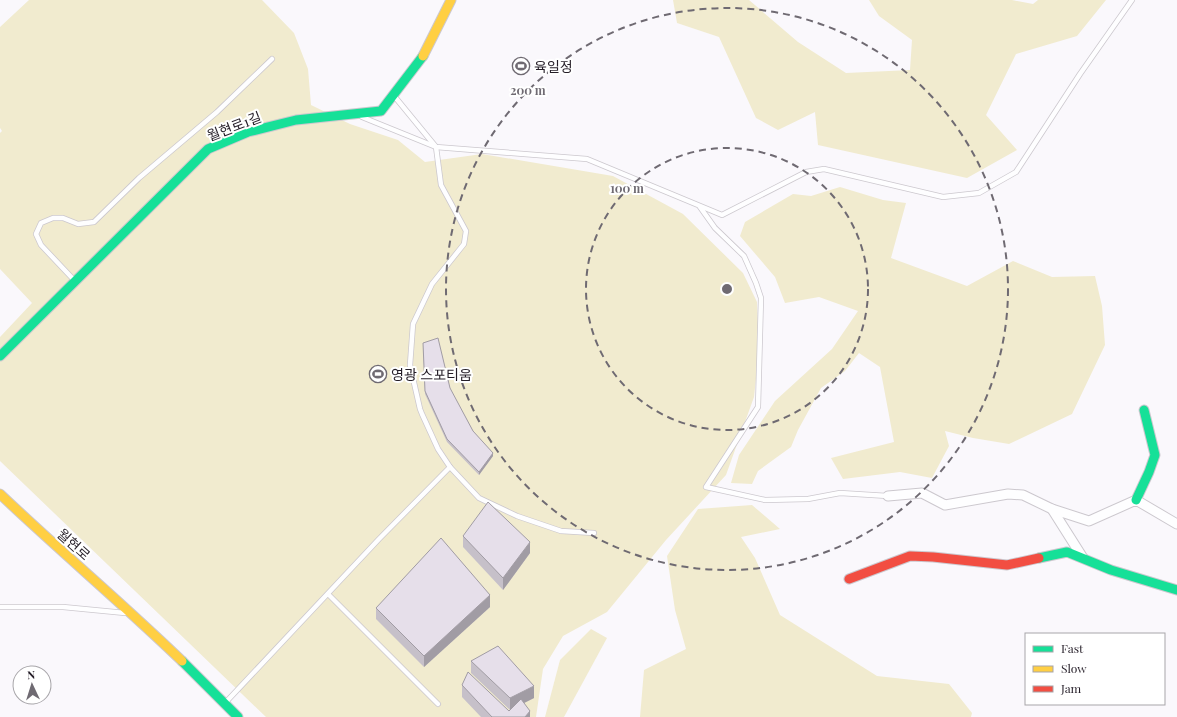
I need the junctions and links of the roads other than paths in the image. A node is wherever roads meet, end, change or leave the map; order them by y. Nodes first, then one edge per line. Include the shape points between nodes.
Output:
1 (451, 0) edge
2 (1132, 0) edge
3 (272, 59) dead end
4 (394, 95) junction
5 (355, 114) junction
6 (436, 147) junction
7 (700, 206) junction
8 (75, 281) junction
9 (0, 356) edge
10 (1144, 410) dead end
11 (450, 467) junction
12 (0, 494) edge
13 (888, 496) joint
14 (1136, 500) junction
15 (1052, 509) junction
16 (1177, 524) edge
17 (594, 533) dead end
18 (1083, 558) junction
19 (848, 579) dead end
20 (1177, 590) edge
21 (328, 594) junction
22 (0, 608) edge
23 (130, 614) junction
24 (224, 704) junction
25 (438, 704) dead end
26 (238, 717) edge

1 - 4 street, 월현로1길 via 423,56
2 - 7 lane via 1016,172 979,193 943,197 824,169 806,172 722,215
3 - 8 lane via 217,112 139,178 94,222 78,224 63,218 53,218 41,223 36,234 41,245
4 - 5 street, 월현로1길 via 381,111
4 - 6 lane
5 - 6 lane
5 - 8 street, 월현로1길 via 296,120 248,132 208,149
6 - 7 lane via 587,159
6 - 11 lane via 441,185 466,231 464,244 432,284 413,324 410,365 420,409 438,449
7 - 13 lane via 715,228 744,256 761,298 758,407 706,487 765,500 808,499 840,493
8 - 9 street, 월현로1길
10 - 14 street via 1155,455
11 - 17 lane via 478,498 517,516 561,530
11 - 21 lane
12 - 23 street, 월현로
13 - 15 street via 922,493 945,505 1008,494 1023,495
14 - 15 street via 1089,521
14 - 16 street
15 - 18 street
18 - 19 street via 1067,552 1007,565 910,556
18 - 20 street via 1111,570
21 - 24 lane
21 - 25 lane
22 - 23 lane via 63,607
23 - 24 street, 월현로 via 157,637
24 - 26 street, 월현로

